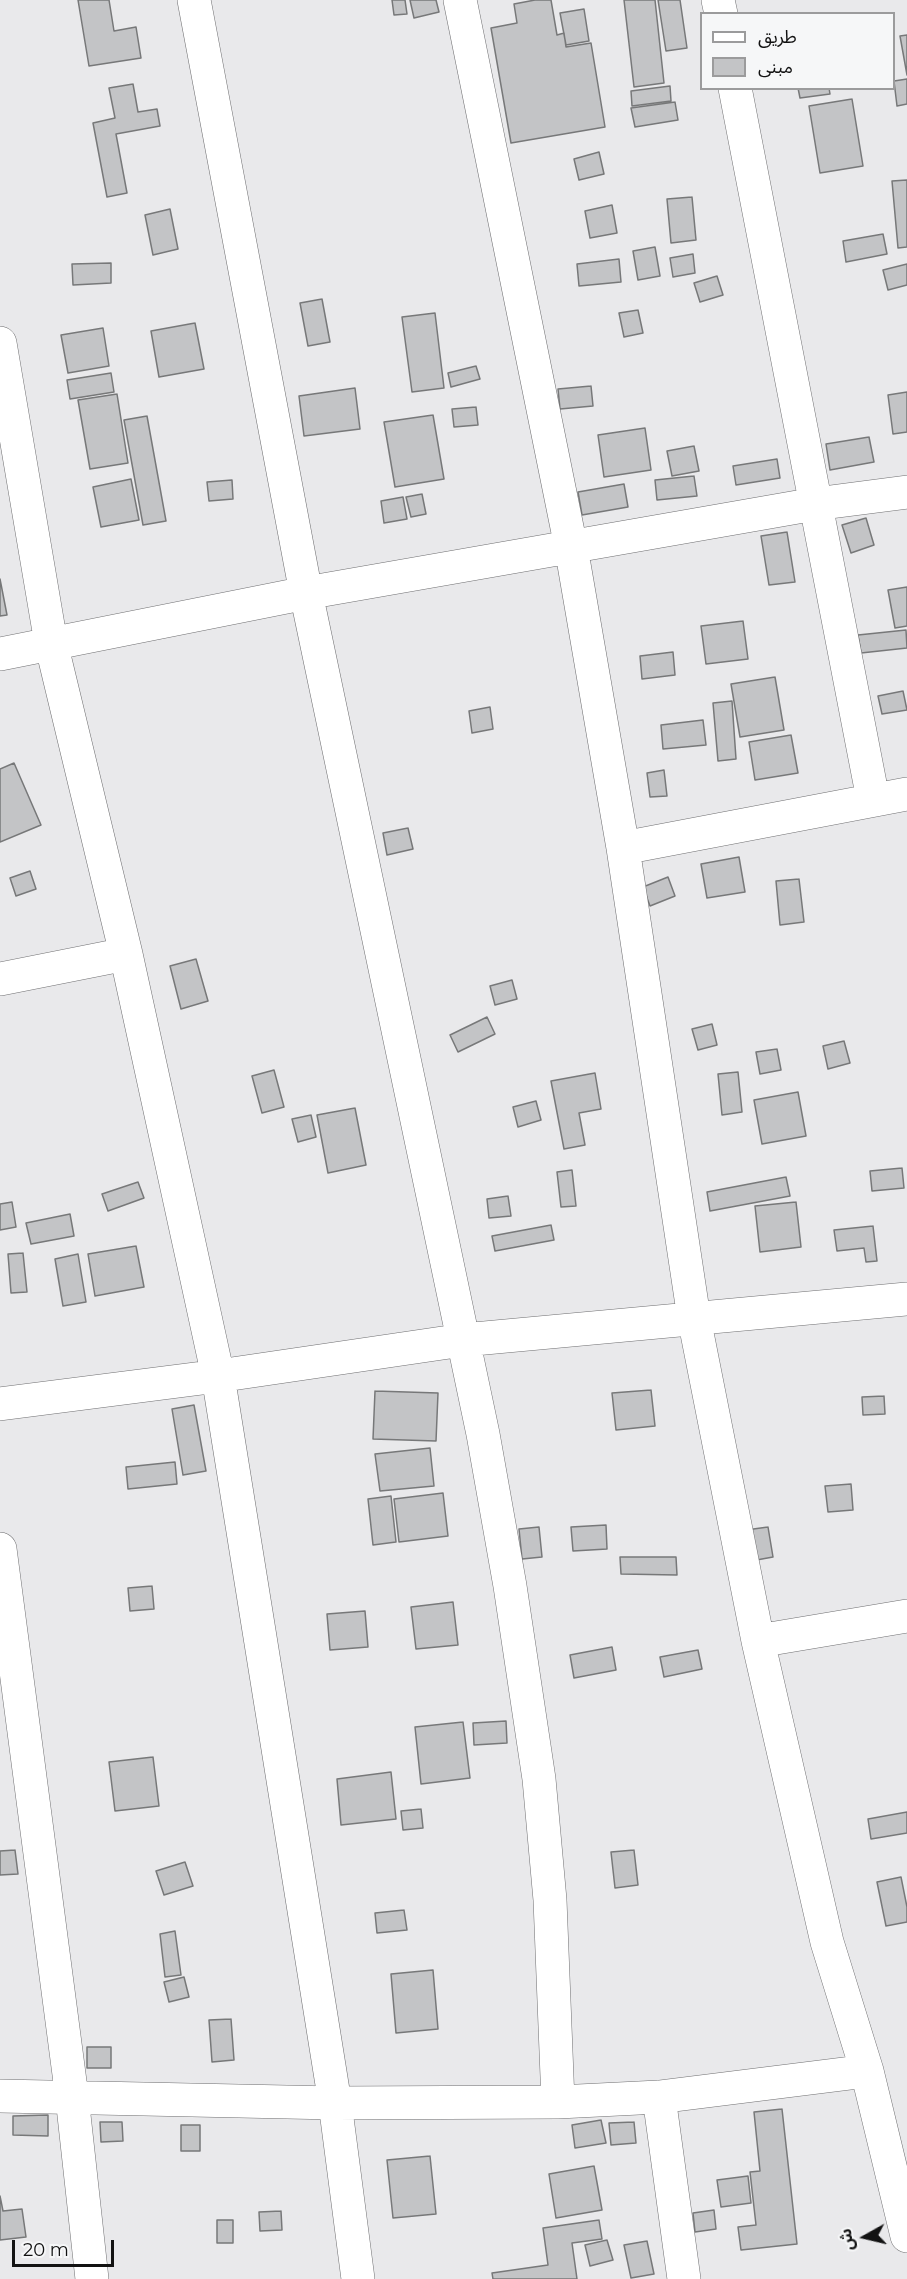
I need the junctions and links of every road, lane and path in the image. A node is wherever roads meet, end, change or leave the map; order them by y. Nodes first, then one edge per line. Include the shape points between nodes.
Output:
1 (194, 0) edge
2 (460, 0) edge
3 (735, 90) edge
4 (0, 343) edge
5 (907, 492) edge
6 (815, 504) junction
7 (571, 547) junction
8 (306, 593) junction
9 (51, 643) junction
10 (0, 654) edge
11 (907, 794) edge
12 (873, 799) junction
13 (623, 848) junction
14 (126, 954) junction
15 (0, 980) edge
16 (907, 1299) edge
17 (694, 1318) junction
18 (463, 1340) junction
19 (218, 1376) junction
20 (0, 1404) edge
21 (0, 1549) edge
22 (907, 1616) edge
23 (758, 1641) junction
24 (867, 2071) junction
25 (0, 2096) edge
26 (72, 2097) junction
27 (659, 2097) junction
28 (558, 2102) junction
29 (335, 2103) junction
30 (907, 2236) edge
31 (92, 2279) edge
32 (358, 2279) edge
33 (684, 2279) edge

1 - 8 street
2 - 7 street
3 - 6 street
4 - 9 street
5 - 6 street
6 - 7 street
6 - 12 street
7 - 8 street
7 - 13 street
8 - 9 street
8 - 18 street
9 - 10 street
9 - 14 street
11 - 12 street
12 - 13 street
13 - 17 street
14 - 15 street
14 - 19 street
16 - 17 street
17 - 18 street
17 - 23 street
18 - 19 street
18 - 28 street via 508,1574 539,1779 550,1900
19 - 20 street
19 - 29 street
21 - 26 street
22 - 23 street
23 - 24 street via 827,1942
24 - 27 street
24 - 30 street
25 - 26 street
26 - 29 street
26 - 31 street
27 - 28 street
27 - 33 street
28 - 29 street
29 - 32 street

